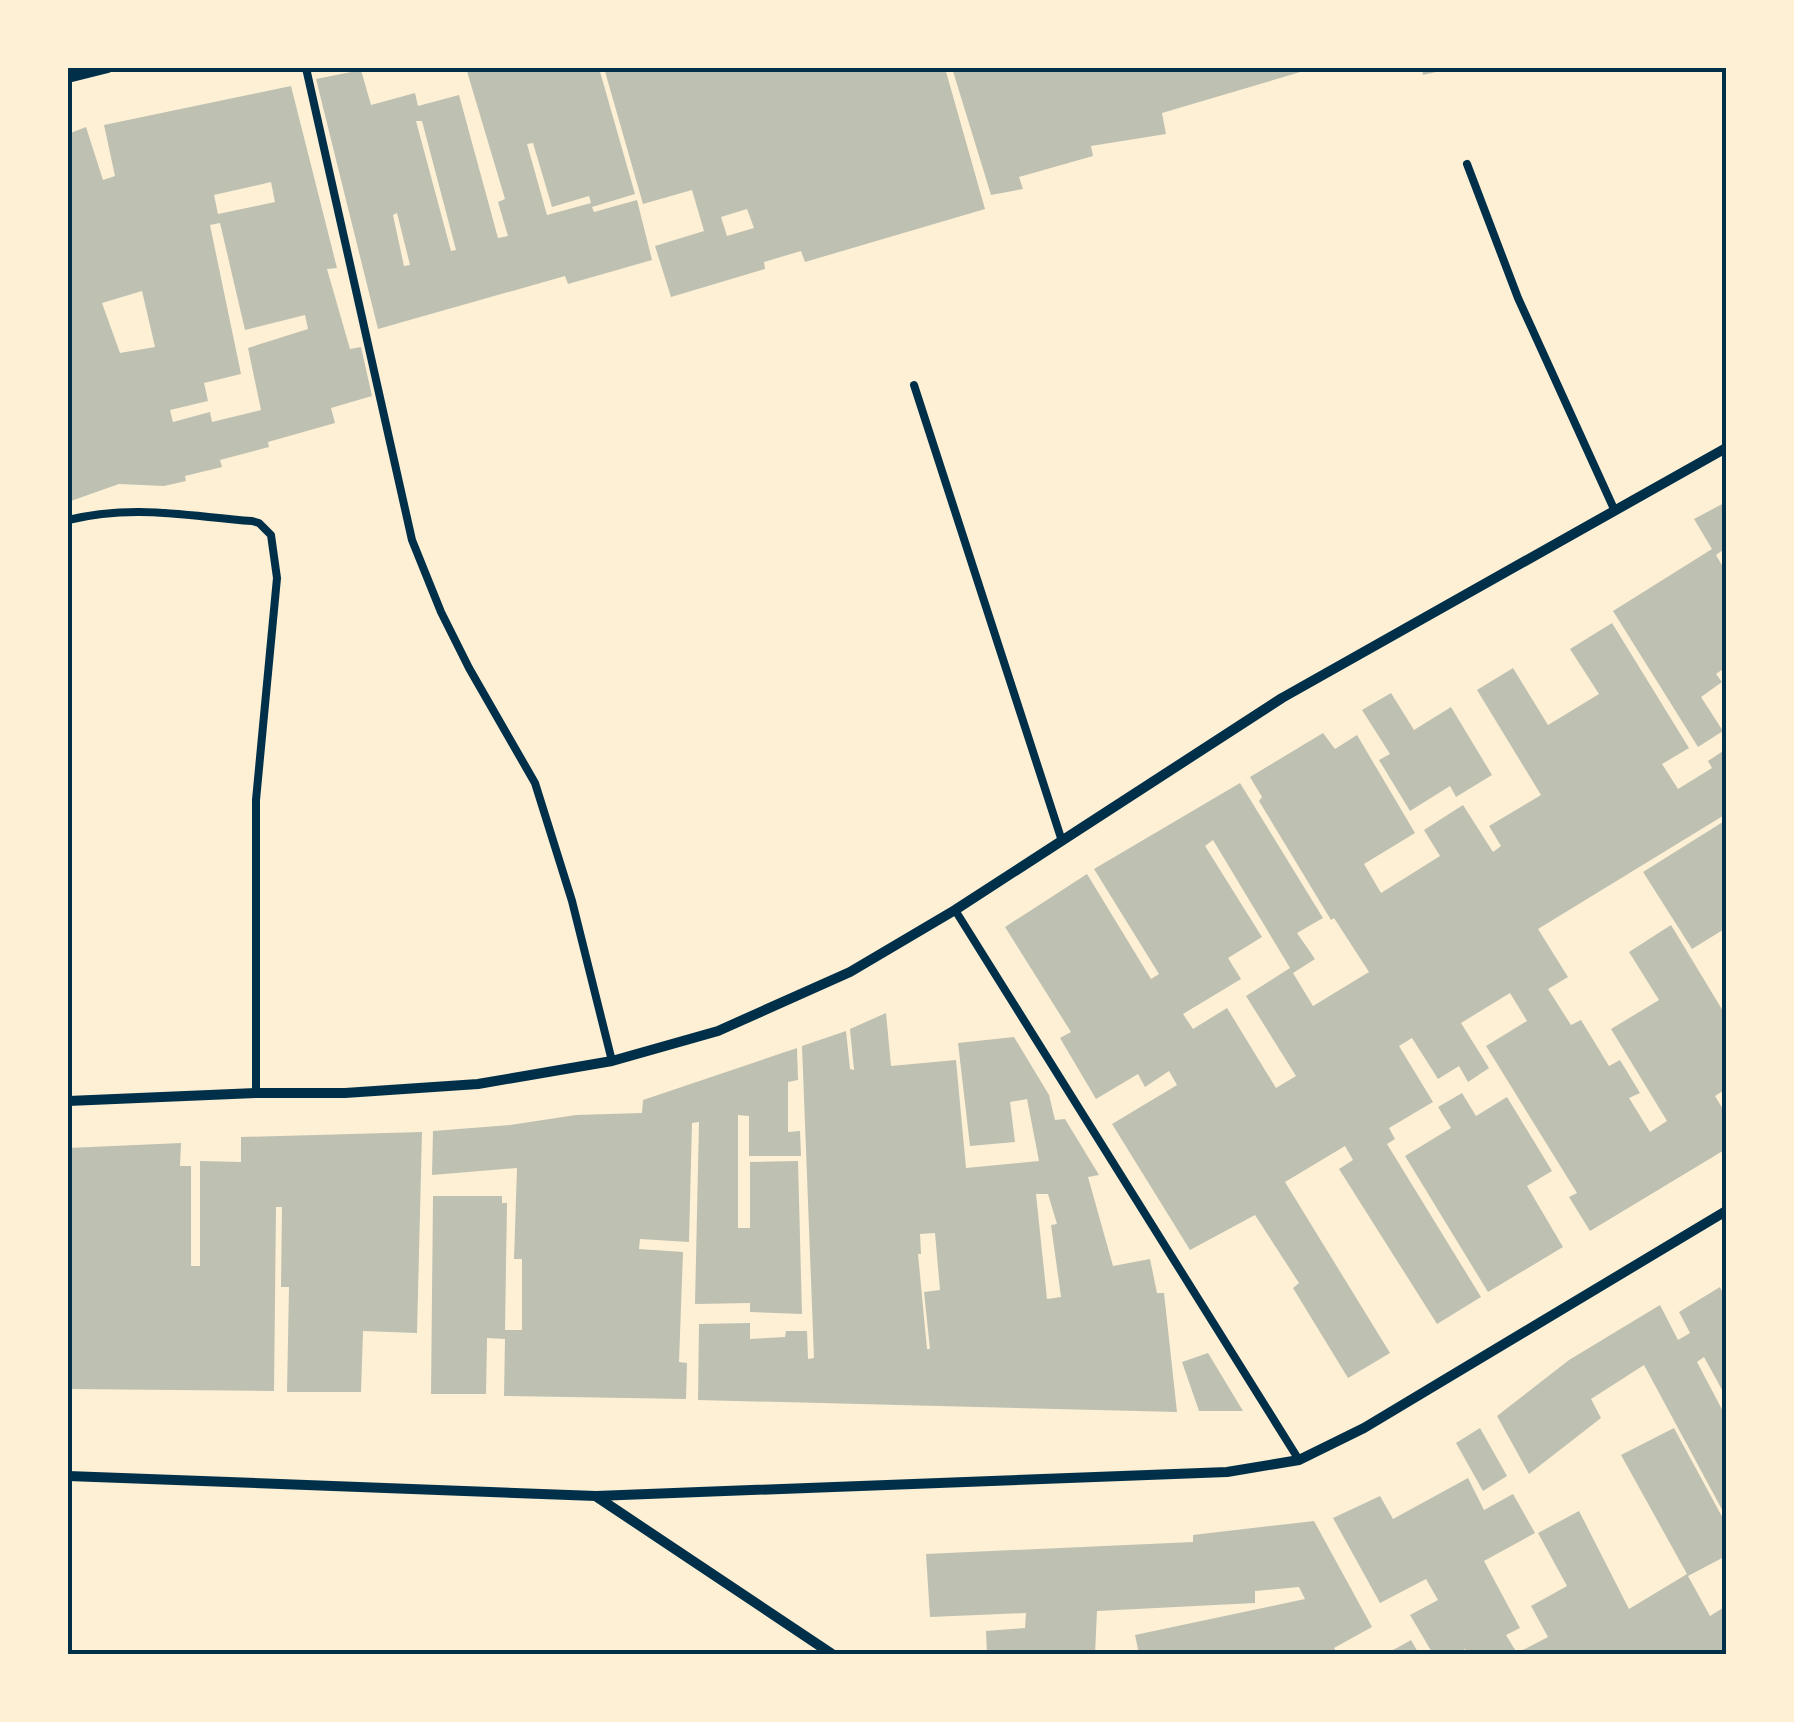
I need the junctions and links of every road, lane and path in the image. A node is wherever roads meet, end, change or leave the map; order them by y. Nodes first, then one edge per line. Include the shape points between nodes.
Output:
1 (108, 68) edge
2 (306, 68) edge
3 (68, 78) edge
4 (1467, 164) dead end
5 (914, 385) dead end
6 (1726, 448) edge
7 (1614, 509) junction
8 (68, 520) edge
9 (1062, 840) junction
10 (954, 910) junction
11 (612, 1061) junction
12 (256, 1092) junction
13 (68, 1101) edge
14 (1726, 1211) edge
15 (1298, 1460) junction
16 (68, 1476) edge
17 (596, 1496) junction
18 (832, 1654) edge

1 - 3 street
2 - 11 lane via 412,540 469,668 535,783
4 - 7 lane via 1518,298
5 - 9 lane
6 - 7 street
7 - 9 street via 1282,698
8 - 12 lane via 157,510 259,523 271,535 278,578 256,800
9 - 10 street
10 - 11 street via 800,997 718,1031
10 - 15 lane
11 - 12 street via 478,1084
12 - 13 street
14 - 15 street via 1364,1428
15 - 17 street via 1227,1472
16 - 17 street
17 - 18 street

